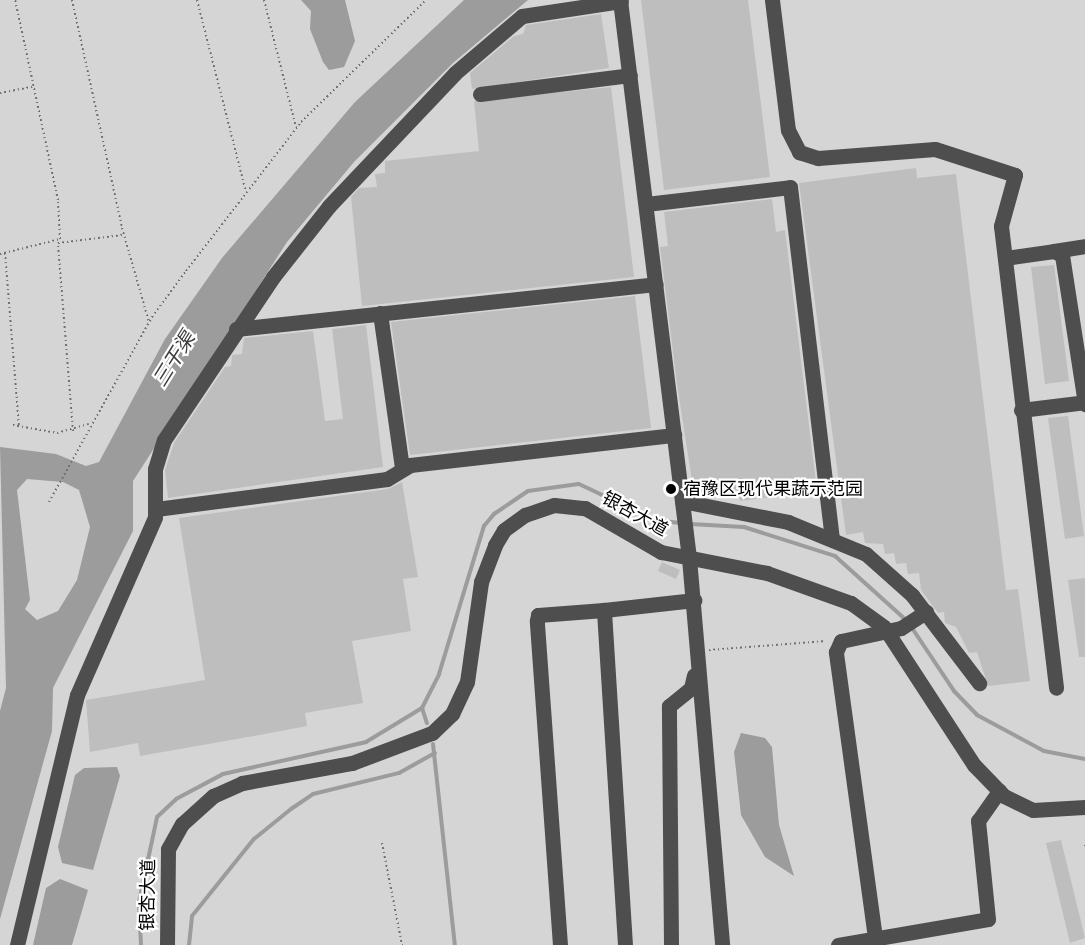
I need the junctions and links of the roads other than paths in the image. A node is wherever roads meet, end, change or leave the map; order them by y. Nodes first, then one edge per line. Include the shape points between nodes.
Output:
1 (772, 0) edge
2 (620, 1) edge
3 (630, 75) junction
4 (480, 94) dead end
5 (646, 204) junction
6 (1085, 246) edge
7 (1054, 251) junction
8 (1005, 258) junction
9 (656, 284) junction
10 (380, 313) junction
11 (1079, 320) edge
12 (236, 329) junction
13 (1085, 403) edge
14 (1021, 410) junction
15 (674, 435) junction
16 (402, 467) junction
17 (683, 507) junction
18 (156, 509) junction
19 (832, 538) junction
20 (689, 554) junction
21 (694, 600) junction
22 (604, 610) junction
23 (926, 612) junction
24 (888, 632) junction
25 (697, 657) junction
26 (979, 683) dead end
27 (1056, 688) dead end
28 (999, 791) junction
29 (1085, 807) edge
30 (876, 942) edge
31 (17, 945) edge
32 (166, 945) edge
33 (560, 945) edge
34 (625, 945) edge
35 (671, 945) edge
36 (722, 945) edge
37 (838, 945) edge

1 - 8 street via 788,130 799,152 827,157 935,149 1016,175 1001,226
2 - 3 street
2 - 12 street via 522,16 486,46 329,206
3 - 4 street
3 - 5 street
5 - 9 street
5 - 19 street via 790,187
6 - 7 street
7 - 8 street
7 - 11 street via 1064,259
8 - 14 street
9 - 10 street
9 - 15 street
10 - 12 street
10 - 16 street
11 - 13 street
12 - 18 street via 158,454
13 - 14 street
14 - 27 street
15 - 16 street
15 - 17 street
16 - 18 street via 387,479
17 - 19 street via 749,512
17 - 20 street
18 - 31 street via 77,695
19 - 23 street via 888,570
20 - 21 street
20 - 24 street, 银杏大道 via 768,573 851,603
20 - 32 street, 银杏大道 via 661,552 585,508 554,505 525,514 504,530 481,582 467,682 452,714 432,733 396,750 242,783 213,796 182,824 168,849
21 - 22 street
21 - 25 street
22 - 33 street via 538,615 537,621
22 - 34 street
23 - 24 street
23 - 26 street
24 - 28 street, 银杏大道 via 974,765
24 - 30 street via 847,639 836,652
25 - 35 street via 691,688 669,706
25 - 36 street
28 - 29 street, 银杏大道 via 1033,810
28 - 30 street via 978,821 988,919
30 - 37 street

